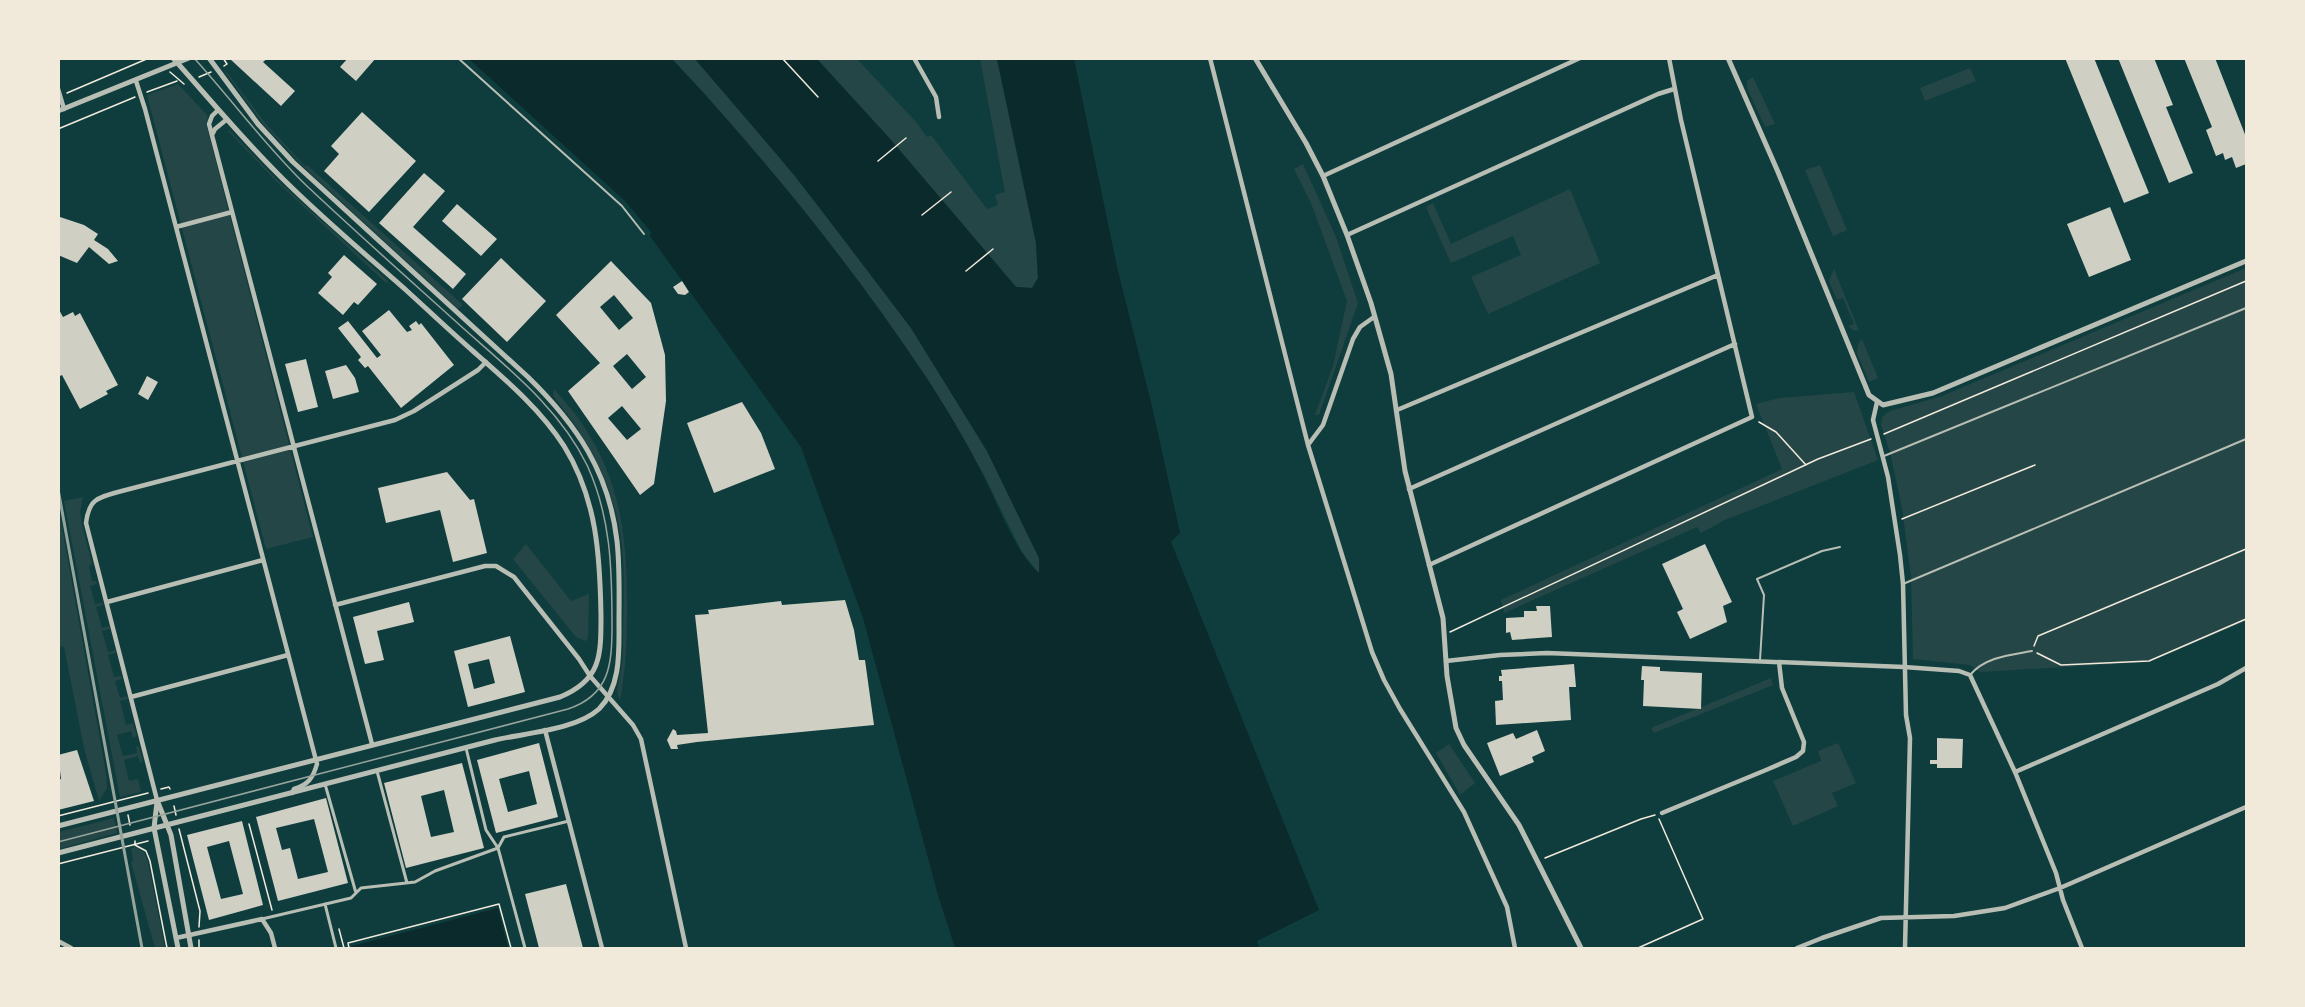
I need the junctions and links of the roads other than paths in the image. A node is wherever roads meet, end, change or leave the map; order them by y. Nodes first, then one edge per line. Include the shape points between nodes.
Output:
1 (173, 58) edge
2 (189, 58) edge
3 (209, 58) edge
4 (458, 58) edge
5 (914, 58) edge
6 (1210, 58) edge
7 (1255, 58) edge
8 (1580, 58) edge
9 (1669, 58) edge
10 (1728, 58) edge
11 (177, 64) junction
12 (136, 81) junction
13 (1674, 88) junction
14 (59, 92) edge
15 (61, 110) edge
16 (218, 110) junction
17 (939, 117) dead end
18 (226, 120) junction
19 (212, 135) junction
20 (1323, 176) junction
21 (232, 212) junction
22 (176, 227) junction
23 (644, 234) dead end
24 (1347, 235) junction
25 (2247, 261) edge
26 (1719, 275) junction
27 (2247, 308) edge
28 (1374, 317) junction
29 (1735, 344) junction
30 (486, 362) junction
31 (1877, 402) junction
32 (1397, 410) junction
33 (2247, 439) edge
34 (293, 445) junction
35 (1308, 445) junction
36 (1884, 456) junction
37 (237, 460) junction
38 (1409, 489) junction
39 (1840, 547) dead end
40 (263, 560) junction
41 (1429, 565) junction
42 (1903, 584) junction
43 (107, 602) junction
44 (335, 605) junction
45 (2032, 651) road end
46 (288, 655) junction
47 (1760, 660) junction
48 (1446, 661) junction
49 (1779, 662) junction
50 (1904, 667) junction
51 (2247, 668) edge
52 (1970, 675) junction
53 (590, 676) junction
54 (131, 697) junction
55 (608, 697) junction
56 (545, 730) junction
57 (372, 744) junction
58 (466, 748) junction
59 (316, 759) junction
60 (377, 771) junction
61 (2015, 772) junction
62 (325, 784) junction
63 (292, 793) junction
64 (157, 800) junction
65 (2247, 807) edge
66 (1662, 813) dead end
67 (569, 821) junction
68 (168, 824) junction
69 (58, 826) edge
70 (154, 828) junction
71 (498, 848) junction
72 (58, 853) edge
73 (407, 883) junction
74 (2060, 888) junction
75 (356, 893) junction
76 (325, 904) junction
77 (1905, 918) junction
78 (262, 919) junction
79 (189, 935) junction
80 (176, 938) junction
81 (58, 941) edge
82 (71, 948) edge
83 (178, 948) edge
84 (191, 948) edge
85 (275, 948) edge
86 (336, 948) edge
87 (525, 948) edge
88 (602, 948) edge
89 (686, 948) edge
90 (1515, 948) edge
91 (1581, 948) edge
92 (1797, 948) edge
93 (1905, 948) edge
94 (2082, 948) edge

1 - 11 street
2 - 11 street
3 - 55 street via 258,124 293,162 528,377 564,414 586,446 607,495 617,543 619,655
4 - 23 lane via 622,206
5 - 17 street via 936,97
6 - 35 street
7 - 20 street
8 - 20 street
9 - 13 street
10 - 31 street via 1869,395
11 - 12 street
11 - 16 street
12 - 15 street
12 - 22 street
13 - 24 street
13 - 26 street
14 - 15 street
16 - 18 street
16 - 19 street via 209,124
18 - 19 street
18 - 30 street via 278,174
19 - 21 street
20 - 24 street
21 - 22 street
21 - 34 street
22 - 37 street
24 - 28 street
25 - 31 street via 1933,393 1891,404
26 - 29 street
26 - 32 street
27 - 36 lane
28 - 32 street
28 - 35 street via 1360,327 1353,339 1323,425
29 - 38 street
29 - 41 street via 1752,417
30 - 34 street via 395,420
30 - 53 street via 555,433 574,463 590,501 601,584 601,634 598,659
31 - 36 street via 1873,420
32 - 38 street
33 - 42 lane
34 - 37 street
34 - 44 street
35 - 90 street via 1372,652 1384,680 1464,812 1507,907
36 - 42 street
37 - 40 street
37 - 43 street via 97,498 88,508 86,523
38 - 41 street
39 - 47 lane via 1757,579 1764,595
40 - 43 street
40 - 46 street
41 - 48 street via 1443,618
42 - 50 street
43 - 54 street
44 - 53 street via 496,566 514,577
44 - 57 street
45 - 52 lane via 1993,659
46 - 54 street
46 - 59 street
47 - 48 street via 1547,653
47 - 49 street
48 - 91 street via 1451,710 1462,741 1519,825
49 - 50 street
49 - 66 street via 1782,688 1804,742 1803,751
50 - 52 street
50 - 77 street via 1910,738
51 - 61 street
52 - 61 street
53 - 55 street
53 - 57 street via 580,687 560,697
54 - 64 street
55 - 56 street via 597,711
55 - 89 street via 633,725 642,742
56 - 58 street
56 - 67 street
57 - 59 street
58 - 60 street
58 - 71 street via 486,830
59 - 63 street via 310,780
59 - 64 street
60 - 62 street
60 - 73 street
61 - 74 street
62 - 63 street
62 - 75 street
63 - 68 street
64 - 68 street
64 - 69 street
64 - 70 street
65 - 74 street
67 - 71 street via 504,837
67 - 88 street
68 - 70 street
68 - 79 street
70 - 72 street
70 - 80 street
71 - 73 street
71 - 87 street
73 - 75 street via 362,888
74 - 77 street via 1991,912
74 - 94 street
75 - 76 street via 351,898
76 - 78 street
76 - 86 street
77 - 92 street via 1881,918
77 - 93 street
78 - 79 street
78 - 85 street
79 - 80 street
79 - 84 street
80 - 83 street
81 - 82 street

